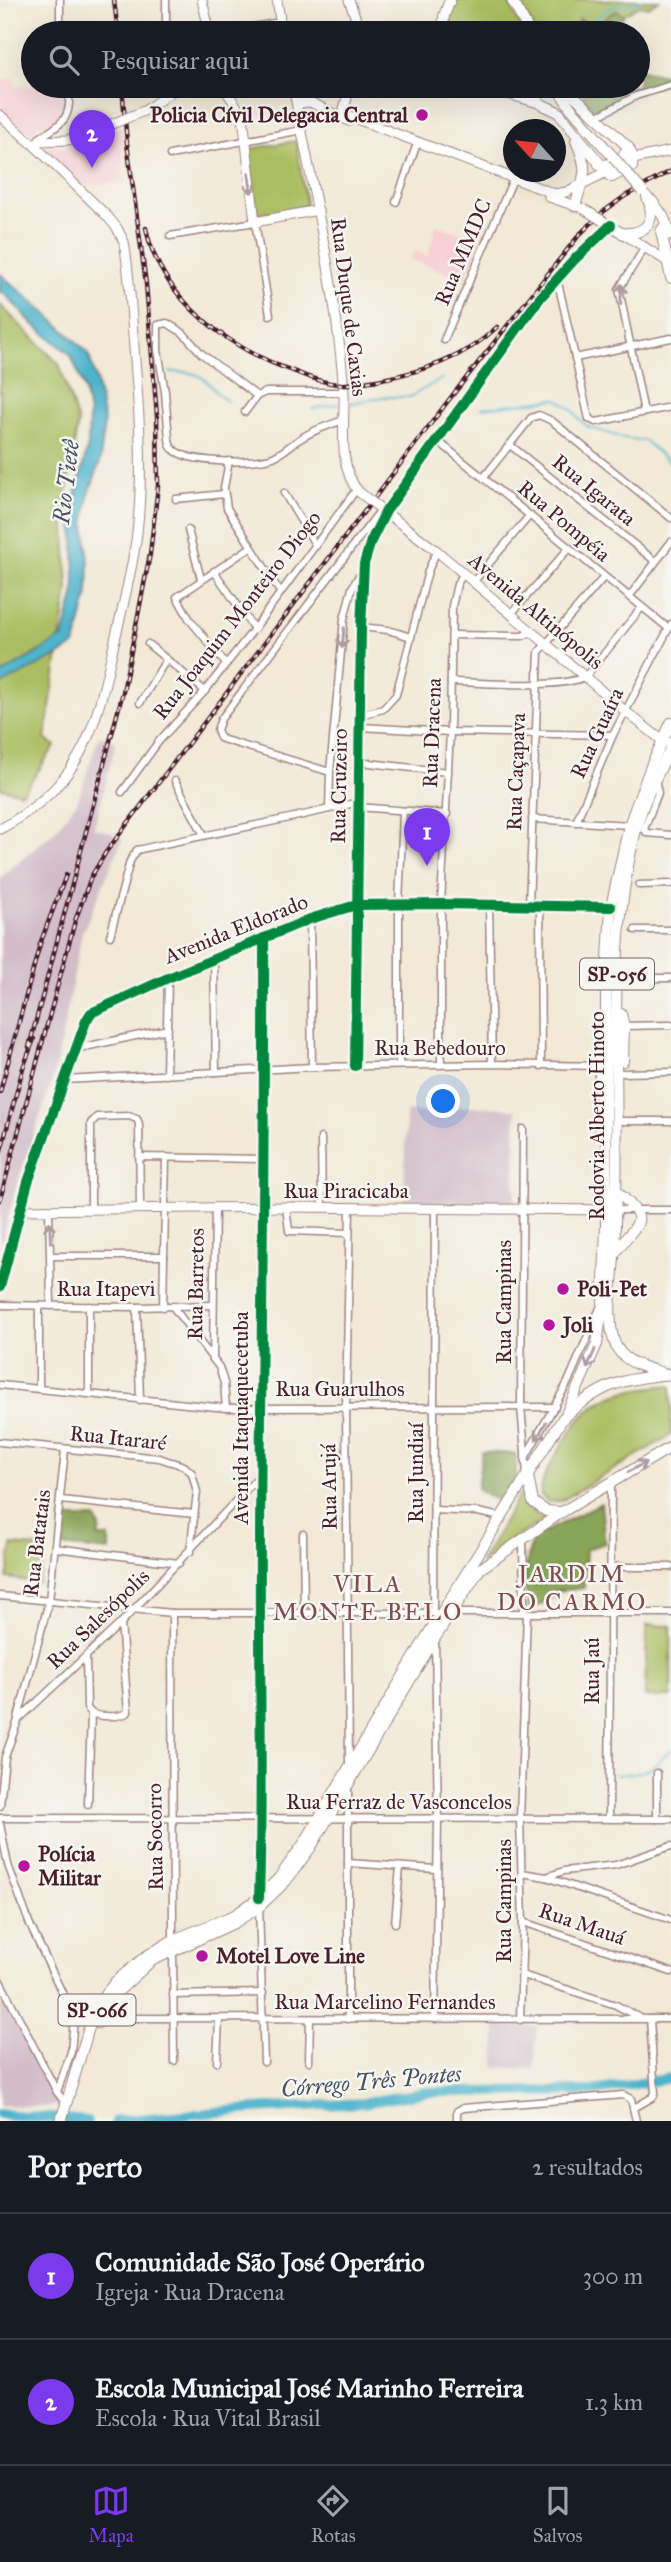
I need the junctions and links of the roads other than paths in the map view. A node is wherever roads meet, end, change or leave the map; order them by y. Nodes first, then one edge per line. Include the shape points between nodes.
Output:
1 (60, 0) edge
2 (166, 0) edge
3 (202, 0) edge
4 (277, 0) edge
5 (349, 0) edge
6 (450, 1) edge
7 (514, 2) edge
8 (60, 21) edge
9 (166, 21) edge
10 (207, 21) edge
11 (280, 21) edge
12 (356, 21) edge
13 (444, 21) edge
14 (524, 21) edge
15 (671, 85) edge
16 (650, 92) edge
17 (69, 98) edge
18 (160, 98) edge
19 (231, 98) edge
20 (346, 98) edge
21 (524, 98) edge
22 (563, 98) edge
23 (576, 98) edge
24 (632, 98) edge
25 (297, 99) edge
26 (342, 113) junction
27 (0, 115) edge
28 (596, 117) junction
29 (302, 130) junction
30 (572, 130) junction
31 (36, 141) junction
32 (244, 143) junction
33 (417, 144) junction
34 (628, 147) junction
35 (671, 151) edge
36 (170, 155) dead end
37 (632, 163) junction
38 (606, 172) junction
39 (503, 176) edge
40 (512, 182) edge
41 (518, 182) edge
42 (519, 182) edge
43 (583, 184) junction
44 (644, 194) junction
45 (397, 202) dead end
46 (579, 207) junction
47 (318, 210) junction
48 (255, 222) junction
49 (609, 224) junction
50 (668, 230) edge
51 (622, 233) junction
52 (170, 236) dead end
53 (645, 247) junction
54 (669, 262) edge
55 (557, 278) junction
56 (671, 278) edge
57 (270, 315) dead end
58 (671, 338) edge
59 (444, 340) dead end
60 (630, 347) junction
61 (575, 358) junction
62 (344, 392) junction
63 (257, 396) junction
64 (671, 407) edge
65 (246, 412) dead end
66 (644, 412) junction
67 (344, 420) junction
68 (438, 441) junction
69 (510, 445) junction
70 (229, 461) junction
71 (484, 477) junction
72 (357, 491) junction
73 (284, 493) dead end
74 (224, 494) junction
75 (176, 499) dead end
76 (382, 508) junction
77 (530, 515) junction
78 (671, 518) edge
79 (188, 530) dead end
80 (671, 542) edge
81 (316, 546) junction
82 (251, 547) junction
83 (569, 548) junction
84 (434, 557) dead end
85 (655, 561) junction
86 (214, 571) junction
87 (464, 573) junction
88 (363, 575) junction
89 (604, 577) junction
90 (201, 579) junction
91 (474, 581) junction
92 (280, 592) junction
93 (629, 597) junction
94 (642, 607) junction
95 (511, 614) junction
96 (669, 626) edge
97 (361, 627) junction
98 (254, 629) junction
99 (532, 632) junction
100 (452, 635) junction
101 (411, 637) junction
102 (546, 643) junction
103 (148, 644) dead end
104 (166, 660) junction
105 (226, 664) junction
106 (586, 677) junction
107 (452, 682) junction
108 (537, 683) junction
109 (205, 691) junction
110 (140, 703) dead end
111 (625, 711) junction
112 (360, 715) junction
113 (671, 723) edge
114 (359, 727) junction
115 (450, 732) junction
116 (535, 732) junction
117 (613, 735) junction
118 (668, 744) edge
119 (360, 762) junction
120 (330, 772) junction
121 (448, 772) junction
122 (655, 779) junction
123 (175, 781) dead end
124 (122, 792) dead end
125 (358, 804) junction
126 (330, 809) junction
127 (403, 811) junction
128 (447, 814) junction
129 (532, 820) junction
130 (576, 822) junction
131 (629, 825) junction
132 (0, 829) edge
133 (204, 835) junction
134 (671, 835) edge
135 (671, 884) edge
136 (639, 885) dead end
137 (398, 904) junction
138 (441, 904) junction
139 (356, 905) junction
140 (489, 905) junction
141 (529, 905) junction
142 (540, 906) junction
143 (611, 907) junction
144 (310, 919) junction
145 (635, 930) dead end
146 (671, 930) edge
147 (110, 936) dead end
148 (264, 938) junction
149 (214, 959) junction
150 (168, 978) junction
151 (647, 978) dead end
152 (671, 978) edge
153 (617, 1006) junction
154 (671, 1025) edge
155 (624, 1026) junction
156 (167, 1028) junction
157 (75, 1049) junction
158 (492, 1064) junction
159 (399, 1065) junction
160 (441, 1065) junction
161 (355, 1066) junction
162 (541, 1066) junction
163 (603, 1066) junction
164 (312, 1067) junction
165 (265, 1071) junction
166 (216, 1072) junction
167 (671, 1072) edge
168 (621, 1073) junction
169 (166, 1075) junction
170 (64, 1080) junction
171 (616, 1085) junction
172 (617, 1121) junction
173 (671, 1121) edge
174 (598, 1128) dead end
175 (523, 1129) dead end
176 (321, 1138) dead end
177 (139, 1157) junction
178 (166, 1157) junction
179 (262, 1159) junction
180 (616, 1191) junction
181 (91, 1208) junction
182 (140, 1208) junction
183 (165, 1208) junction
184 (215, 1208) junction
185 (286, 1208) junction
186 (322, 1208) junction
187 (350, 1208) junction
188 (435, 1208) junction
189 (522, 1208) junction
190 (49, 1209) junction
191 (262, 1209) junction
192 (21, 1210) junction
193 (610, 1210) junction
194 (637, 1210) junction
195 (671, 1210) edge
196 (349, 1233) junction
197 (614, 1255) junction
198 (51, 1256) junction
199 (164, 1256) junction
200 (0, 1287) edge
201 (603, 1304) junction
202 (0, 1305) edge
203 (212, 1305) junction
204 (39, 1306) junction
205 (51, 1306) junction
206 (89, 1306) junction
207 (137, 1307) junction
208 (163, 1307) junction
209 (173, 1307) junction
210 (213, 1359) junction
211 (671, 1374) edge
212 (0, 1385) edge
213 (39, 1389) junction
214 (89, 1394) junction
215 (140, 1400) junction
216 (346, 1406) junction
217 (434, 1406) junction
218 (262, 1407) junction
219 (521, 1407) junction
220 (555, 1407) junction
221 (226, 1408) junction
222 (563, 1419) junction
223 (0, 1442) edge
224 (671, 1447) edge
225 (65, 1450) junction
226 (524, 1459) junction
227 (260, 1475) junction
228 (527, 1475) junction
229 (611, 1482) junction
230 (61, 1500) junction
231 (434, 1510) junction
232 (562, 1511) junction
233 (194, 1514) junction
234 (501, 1517) junction
235 (303, 1534) dead end
236 (523, 1539) junction
237 (55, 1548) junction
238 (190, 1552) junction
239 (179, 1563) junction
240 (610, 1567) junction
241 (671, 1567) edge
242 (0, 1596) edge
243 (49, 1601) junction
244 (134, 1610) junction
245 (259, 1612) junction
246 (304, 1612) junction
247 (348, 1612) junction
248 (172, 1613) junction
249 (442, 1613) junction
250 (525, 1613) junction
251 (671, 1613) edge
252 (610, 1614) junction
253 (121, 1623) junction
254 (435, 1638) junction
255 (86, 1658) junction
256 (91, 1713) junction
257 (18, 1720) junction
258 (349, 1767) junction
259 (657, 1773) dead end
260 (348, 1783) junction
261 (88, 1804) dead end
262 (0, 1806) edge
263 (609, 1818) junction
264 (657, 1818) junction
265 (262, 1819) junction
266 (438, 1819) junction
267 (671, 1819) edge
268 (172, 1820) junction
269 (323, 1820) junction
270 (348, 1820) junction
271 (0, 1821) edge
272 (520, 1821) junction
273 (671, 1846) edge
274 (348, 1863) junction
275 (400, 1867) junction
276 (436, 1869) junction
277 (522, 1873) junction
278 (546, 1877) junction
279 (259, 1903) junction
280 (671, 1920) edge
281 (523, 1922) junction
282 (395, 1923) dead end
283 (173, 1944) junction
284 (671, 1972) edge
285 (522, 1975) junction
286 (0, 1981) edge
287 (263, 1993) junction
288 (173, 1995) junction
289 (0, 1998) edge
290 (9, 1999) junction
291 (99, 2018) junction
292 (642, 2018) junction
293 (173, 2019) junction
294 (219, 2019) junction
295 (264, 2019) junction
296 (310, 2019) junction
297 (348, 2019) junction
298 (650, 2019) junction
299 (671, 2019) edge
300 (435, 2020) junction
301 (520, 2020) junction
302 (174, 2061) dead end
303 (309, 2061) dead end
304 (217, 2062) dead end
305 (264, 2062) dead end
306 (71, 2088) junction
307 (58, 2093) junction
308 (634, 2108) junction
309 (65, 2114) edge
310 (457, 2118) edge
311 (636, 2121) edge

1 - 8 street
2 - 9 street
3 - 10 street
4 - 11 street
5 - 12 street
6 - 13 main road
7 - 14 main road
15 - 16 street
17 - 31 street via 66,118
18 - 31 street, bridge via 146,110 68,140
19 - 32 street via 243,116
20 - 26 street
21 - 30 main road via 558,112
22 - 44 main road, bridge
23 - 28 main road
24 - 28 street
25 - 26 street
25 - 26 street via 305,107
25 - 29 street, Rua Duque de Caxias
26 - 33 street
27 - 31 street
28 - 34 main road
29 - 32 street
29 - 47 street, Rua Duque de Caxias
30 - 38 main road
30 - 43 main road via 585,166
31 - 132 street via 44,155 117,228 124,242 142,465 130,574 84,749 61,784
32 - 36 street
32 -> 48 street
33 - 39 street
33 - 45 street
34 - 37 main road
34 - 38 main road
35 - 37 street
37 - 38 main road
38 - 43 street
40 - 59 street, Rua MMDC
41 - 46 street
42 - 43 street via 562,194
43 - 46 main road
44 - 50 main road via 660,211
44 - 51 main road via 652,213 648,223 636,233
46 - 49 street, bridge
47 - 48 street
47 - 62 street, Rua Duque de Caxias
48 - 52 street
48 - 57 street
49 - 51 street
49 - 55 street
50 - 54 main road
51 - 53 street
53 - 54 street
60 -> 53 street via 619,289
54 - 56 main road
55 - 61 street
55 - 68 street
58 - 60 street
60 - 61 street
60 - 66 street
61 - 66 street via 587,416 596,422
62 - 63 street via 274,391
62 - 67 street, Rua Duque de Caxias
63 - 65 street
63 - 70 street via 202,354 183,333 160,323 157,338 173,449
64 - 66 street
67 - 70 street via 309,433 272,457
67 - 72 street, Rua Duque de Caxias via 345,454
68 - 71 street, Rua Pompéia
68 - 76 street
69 - 71 street
69 - 78 street via 531,418 545,416
69 - 85 street, Rua Igarata
70 - 74 street
71 - 77 street, Rua Pompéia
72 - 76 street, bridge
72 - 81 street, Rua Joaquim Monteiro Diogo
73 - 81 street
74 - 75 street
74 - 82 street via 227,508
76 - 87 street, Avenida Altinópolis
76 - 88 street, Rua Cruzeiro
76 - 120 street via 217,727 225,740
77 - 83 street, Rua Pompéia
77 - 91 street
79 - 90 street
80 - 85 street
81 - 92 street, Rua Joaquim Monteiro Diogo
82 - 86 street
82 - 92 street
83 - 89 street, Rua Pompéia
83 - 95 street
84 - 101 street
85 - 93 street
86 - 90 street
86 - 98 street
87 - 91 street, Avenida Altinópolis
87 - 100 street, Rua Dracena via 454,595
88 - 97 street, Rua Cruzeiro
88 -> 120 street via 352,588 345,619
89 - 93 street, Rua Pompéia
89 - 102 street
90 - 105 street via 178,595 179,604
91 - 95 street, Avenida Altinópolis
92 - 98 street, Rua Joaquim Monteiro Diogo
93 - 94 street, Rua Pompéia
94 - 96 street, Rua Pompéia
94 - 106 street
95 - 99 street, Avenida Altinópolis
96 - 111 street, Rua Guaíra
97 - 101 street
97 - 112 street, Rua Cruzeiro
98 - 105 street, Rua Joaquim Monteiro Diogo
99 - 100 street via 522,636
99 - 102 street, Avenida Altinópolis
100 - 107 street, Rua Dracena
101 - 112 street via 396,695 383,709
102 - 106 street, Avenida Altinópolis
102 - 108 street, Rua Caçapava via 539,652
103 - 104 street
104 - 109 street
104 - 110 street
105 - 109 street, Rua Joaquim Monteiro Diogo
106 - 108 street
106 - 111 street, Avenida Altinópolis
107 - 108 street
107 - 115 street, Rua Dracena
108 - 116 street, Rua Caçapava
109 - 124 street, Rua Joaquim Monteiro Diogo
111 - 117 street, Rua Guaíra
111 - 118 street, Avenida Altinópolis
112 - 114 street, Rua Cruzeiro
113 - 118 main road, Rodovia Alberto Hinoto / SP-056
114 - 115 street
114 - 119 street, Rua Cruzeiro
115 - 116 street
115 - 121 street, Rua Dracena
116 - 117 street
116 - 129 street, Rua Caçapava
117 - 130 street, Rua Guaíra
118 - 122 main road, Rodovia Alberto Hinoto / SP-056
118 - 131 main road, Rodovia Alberto Hinoto / SP-056 via 651,766
119 - 121 street
119 - 125 street, Rua Cruzeiro
120 - 126 street
121 - 128 street, Rua Dracena
122 - 134 street via 658,793 645,832
122 - 153 main road, Rodovia Alberto Hinoto / SP-056 via 637,824 624,892
123 - 133 street
125 - 126 street
125 - 127 street
125 - 139 street, Rua Cruzeiro
126 - 133 street
127 - 128 street
127 - 137 street
128 - 138 street, Rua Dracena
129 - 130 street
129 - 141 street, Rua Caçapava
130 - 131 street
131 - 143 main road, Rodovia Alberto Hinoto / SP-056
133 - 147 street via 137,850
135 - 136 street
137 - 138 street, Avenida Eldorado
137 - 139 street, Avenida Eldorado
137 - 159 street
138 - 140 street, Avenida Eldorado
138 - 160 street, Rua Dracena
139 - 144 street, Avenida Eldorado
139 - 161 street, Rua Cruzeiro
140 - 141 street, Avenida Eldorado
140 - 158 street
141 - 142 street, Avenida Eldorado
142 - 143 street, Avenida Eldorado
142 - 162 street
143 - 163 main road, Rodovia Alberto Hinoto / SP-056
144 - 148 street, Avenida Eldorado
144 - 164 street
145 - 146 street
148 - 149 street, Avenida Eldorado
148 - 165 street, Avenida Itaquaquecetuba
149 - 150 street, Avenida Eldorado
149 - 166 street
150 - 156 street
150 - 157 street, Avenida Eldorado via 90,1013
151 - 152 street
153 - 155 main road
153 - 171 main road, Rodovia Alberto Hinoto / SP-056
154 - 155 street
155 - 168 main road
156 - 157 street
156 - 169 street
157 - 170 street, Avenida Eldorado
158 - 160 street, Rua Bebedouro
158 - 162 street, Rua Bebedouro
159 - 160 street, Rua Bebedouro
159 - 161 street, Rua Bebedouro
161 - 164 street, Rua Bebedouro
162 - 163 street, Rua Bebedouro
163 - 174 street
163 - 193 main road, Rodovia Alberto Hinoto / SP-056
164 - 165 street, Rua Bebedouro
165 - 166 street, Rua Bebedouro
165 - 179 street, Avenida Itaquaquecetuba
166 - 169 street, Rua Bebedouro
167 - 168 street
168 - 171 main road
169 - 170 street, Rua Bebedouro
170 - 192 street, Avenida Eldorado
171 - 172 main road, Rodovia Alberto Hinoto / SP-056
172 - 173 street
172 - 180 main road, Rodovia Alberto Hinoto / SP-056
175 - 189 street, Rua Campinas
176 - 186 street
177 - 178 street
177 - 181 street via 137,1119 93,1119
177 - 182 street
178 - 179 street
178 - 183 street
179 - 191 street, Avenida Itaquaquecetuba
180 - 193 main road, Rodovia Alberto Hinoto / SP-056
180 - 194 main road
181 - 182 street, Rua Piracicaba
181 - 190 street, Rua Piracicaba
182 - 183 street, Rua Piracicaba
183 - 184 street, Rua Piracicaba
183 - 199 street
184 - 191 street, Rua Piracicaba
184 - 203 street, Rua Barretos
185 - 186 street, Rua Piracicaba
185 - 191 street, Rua Piracicaba
185 - 196 street via 289,1231
186 - 187 street, Rua Piracicaba
187 - 188 street, Rua Piracicaba
187 - 196 street, Rua Arujá
188 - 189 street, Rua Piracicaba
188 - 217 street, Rua Jundiaí
189 - 193 street, Rua Piracicaba
189 - 219 street, Rua Campinas
190 - 192 street, Rua Piracicaba
198 -> 190 street
191 - 218 street, Avenida Itaquaquecetuba
192 - 200 street
193 - 194 street, Rua Piracicaba
193 - 197 main road, Rodovia Alberto Hinoto / SP-056
193 - 201 main road, Rodovia Alberto Hinoto / SP-056
194 - 195 street, Rua Piracicaba
194 - 197 main road via 634,1230
196 - 216 street, Rua Arujá
197 - 211 main road, Rodovia Alberto Hinoto / SP-056 via 614,1340 638,1366
198 - 199 street
198 - 205 street
199 - 208 street
201 - 220 street, Rodovia Alberto Hinoto
201 -> 222 main road, Rodovia Alberto Hinoto / SP-056 via 597,1344
202 - 204 street, Rua Itapevi
203 - 209 street, Rua Itapevi
203 - 210 street, Rua Barretos
204 - 205 street, Rua Itapevi
204 - 213 street
205 - 206 street, Rua Itapevi
206 - 207 street, Rua Itapevi
206 - 214 street
207 - 208 street, Rua Itapevi
207 - 215 street
208 - 209 street, Rua Itapevi
209 - 210 street
210 - 221 street via 222,1376
211 - 222 main road, SP-056 via 610,1384
212 - 213 street, Rua Guarulhos
213 - 214 street, Rua Guarulhos
214 - 215 street, Rua Guarulhos
215 - 221 street, Rua Guarulhos
216 - 217 street, Rua Guarulhos
216 - 218 street, Rua Guarulhos
216 - 247 street, Rua Arujá
217 - 219 street, Rua Guarulhos
217 - 231 street, Rua Jundiaí
218 - 221 street, Rua Guarulhos
218 - 227 street, Avenida Itaquaquecetuba
219 - 220 street, Rua Guarulhos
219 - 226 street, Rua Campinas
220 -> 226 street, Rodovia Alberto Hinoto
222 - 228 main road, SP-056
223 - 225 street, Rua Itararé
229 -> 224 main road
225 - 230 street, Rua Batatais
225 - 233 street, Rua Itararé via 159,1458 184,1466 196,1483
226 - 228 street, Rua Campinas
227 - 238 street, Rua Salesópolis
227 - 245 street, Avenida Itaquaquecetuba
228 - 232 main road via 533,1502 546,1511
228 - 234 main road, SP-066
229 - 232 main road
229 - 240 street, Rua Jaú
230 - 233 street
230 - 237 street, Rua Batatais
231 - 234 street
231 - 249 street, Rua Jundiaí
232 - 236 main road, SP-066
233 - 238 street, Rua Itararé
234 - 249 main road, SP-066
235 - 246 street
236 - 249 main road, SP-066 via 480,1569
236 - 250 street, Rua Campinas
237 - 239 street
237 - 243 street, Rua Batatais
238 - 239 street, Rua Salesópolis
239 - 244 street, Rua Salesópolis
240 - 241 street
240 - 252 street, Rua Jaú
242 - 243 street
243 - 244 street
243 - 257 street, Rua Batatais
244 - 248 street
244 - 253 street, Rua Salesópolis
245 - 246 street
245 - 248 street
245 - 265 street, Avenida Itaquaquecetuba
246 - 247 street
247 - 249 street
247 - 258 street, Rua Arujá
248 - 268 street, Rua Socorro
249 - 250 street
249 - 254 main road, SP-066
249 - 258 main road, SP-066
250 - 252 street
250 - 272 street, Rua Campinas
251 - 252 street
252 - 263 street, Rua Jaú
253 - 255 street, Rua Salesópolis
253 - 256 street via 126,1714
254 - 260 main road, SP-066
254 - 266 street
255 - 256 street via 87,1708
255 - 257 street, Rua Salesópolis
256 - 261 street
257 - 262 street, Rua Salesópolis via 5,1758
258 - 269 main road, SP-066
259 - 264 street
260 - 269 main road, SP-066
260 - 270 street
263 - 264 street, Rua Ferraz de Vasconcelos
263 - 272 street, Rua Ferraz de Vasconcelos
264 - 267 street, Rua Ferraz de Vasconcelos
265 - 268 street, Rua Ferraz de Vasconcelos
265 - 269 street, Rua Ferraz de Vasconcelos
265 - 279 street, Avenida Itaquaquecetuba
266 - 270 street, Rua Ferraz de Vasconcelos
266 - 272 street, Rua Ferraz de Vasconcelos
266 - 276 street
268 - 271 street, Rua Ferraz de Vasconcelos
268 - 283 street, Rua Socorro
269 - 270 street, Rua Ferraz de Vasconcelos
269 - 279 main road, SP-066 via 293,1872
270 - 274 street
271 - 307 street via 8,1865 30,1925 74,2018 71,2052
272 - 277 street, Rua Campinas
273 - 278 street via 616,1865
274 - 275 street
274 - 297 street
275 - 276 street
275 - 282 street
276 - 300 street
277 - 278 street
277 - 281 street, Rua Campinas
278 - 280 street
279 - 283 main road, SP-066 via 234,1923
279 - 287 street, Avenida Itaquaquecetuba
281 - 284 street, Rua Mauá
281 - 285 street, Rua Campinas
283 - 288 street, Rua Socorro
283 - 291 main road, SP-066 via 136,1972
283 - 306 main road, SP-066 via 130,1968 105,1995 91,2021
285 - 292 street
285 - 301 street, Rua Campinas
286 - 290 street
287 - 288 street
287 - 295 street, Avenida Itaquaquecetuba
288 - 293 street, Rua Socorro
289 - 290 street
290 - 307 street
291 - 293 street, Rua Marcelino Fernandes
291 - 309 main road, SP-066
292 - 298 street, Rua Marcelino Fernandes
292 - 301 street, Rua Marcelino Fernandes
293 - 294 street, Rua Marcelino Fernandes
293 - 302 street, Rua Socorro
294 - 295 street, Rua Marcelino Fernandes
294 - 304 street
295 - 296 street, Rua Marcelino Fernandes
295 - 305 street, Avenida Itaquaquecetuba
296 - 297 street, Rua Marcelino Fernandes
296 - 303 street
297 - 300 street, Rua Marcelino Fernandes
298 - 299 street, Rua Marcelino Fernandes
298 - 308 street via 655,2093
300 - 301 street, Rua Marcelino Fernandes
306 - 307 street
306 - 309 main road, SP-066
307 - 309 street
308 - 310 street via 627,2096 463,2108
308 - 311 street

